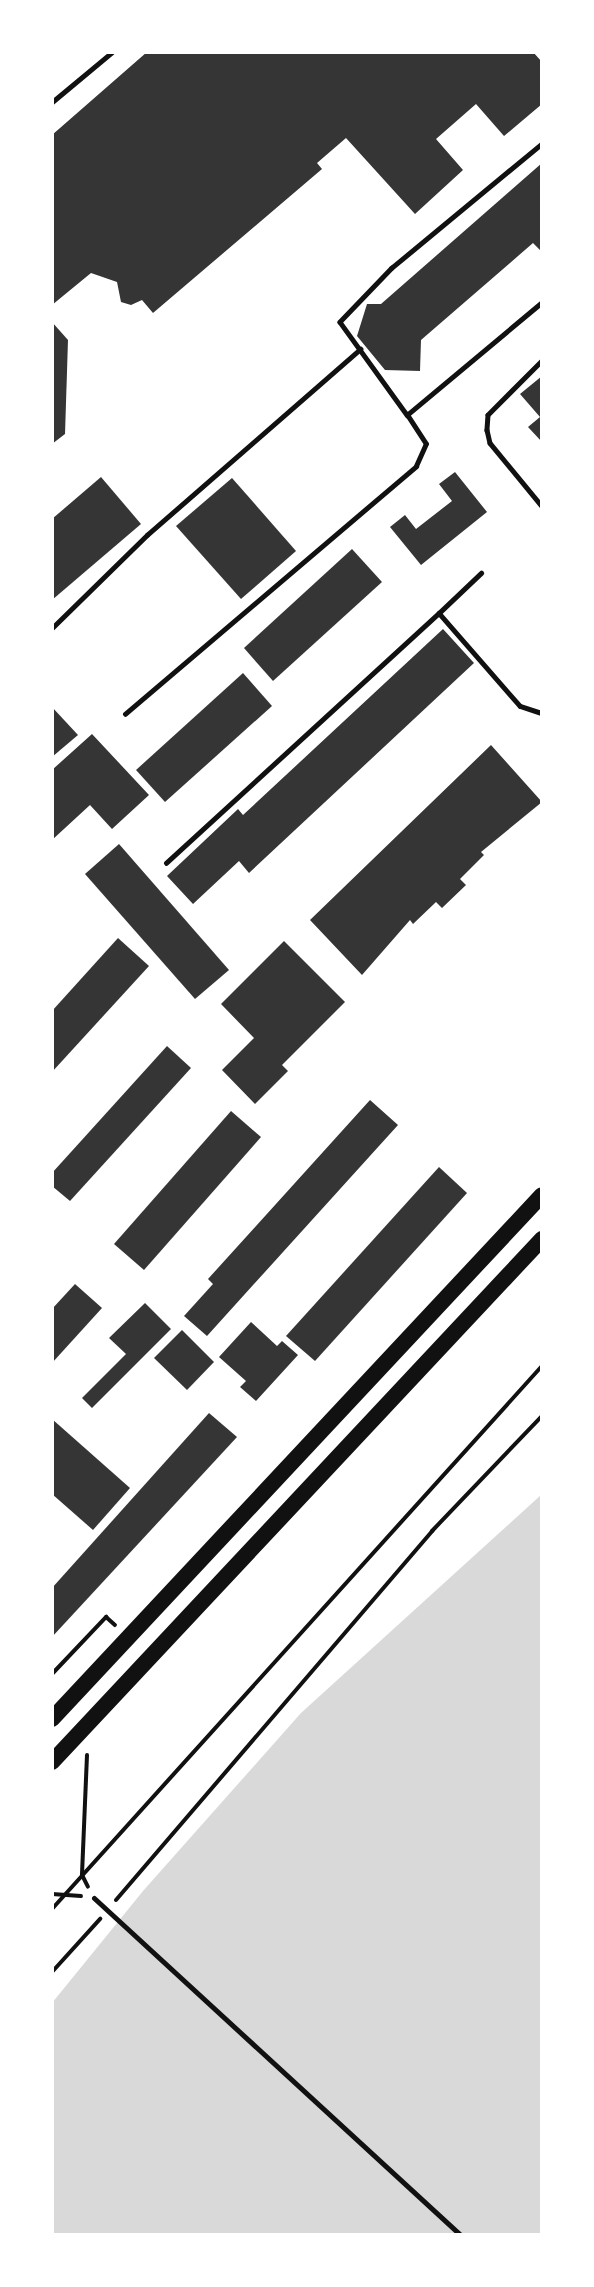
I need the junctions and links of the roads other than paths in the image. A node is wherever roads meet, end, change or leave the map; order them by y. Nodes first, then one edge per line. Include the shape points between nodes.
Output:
1 (112, 52) edge
2 (52, 102) edge
3 (542, 144) edge
4 (542, 302) edge
5 (360, 349) junction
6 (542, 361) edge
7 (407, 415) junction
8 (542, 506) edge
9 (481, 573) dead end
10 (439, 614) junction
11 (52, 628) edge
12 (542, 713) edge
13 (125, 714) dead end
14 (166, 863) dead end
15 (542, 1195) edge
16 (542, 1239) edge
17 (52, 1719) edge
18 (52, 1762) edge
19 (94, 1898) road end
20 (460, 2235) edge

1 - 2 street
3 - 5 lane via 340,322
4 - 7 lane
5 - 7 lane
5 - 11 lane via 147,535
6 - 8 lane via 488,415 487,430 490,443
7 - 13 lane via 426,444 416,466
9 - 10 lane
10 - 12 lane via 520,706
10 - 14 lane
15 - 17 highway
16 - 18 highway
19 - 20 street

